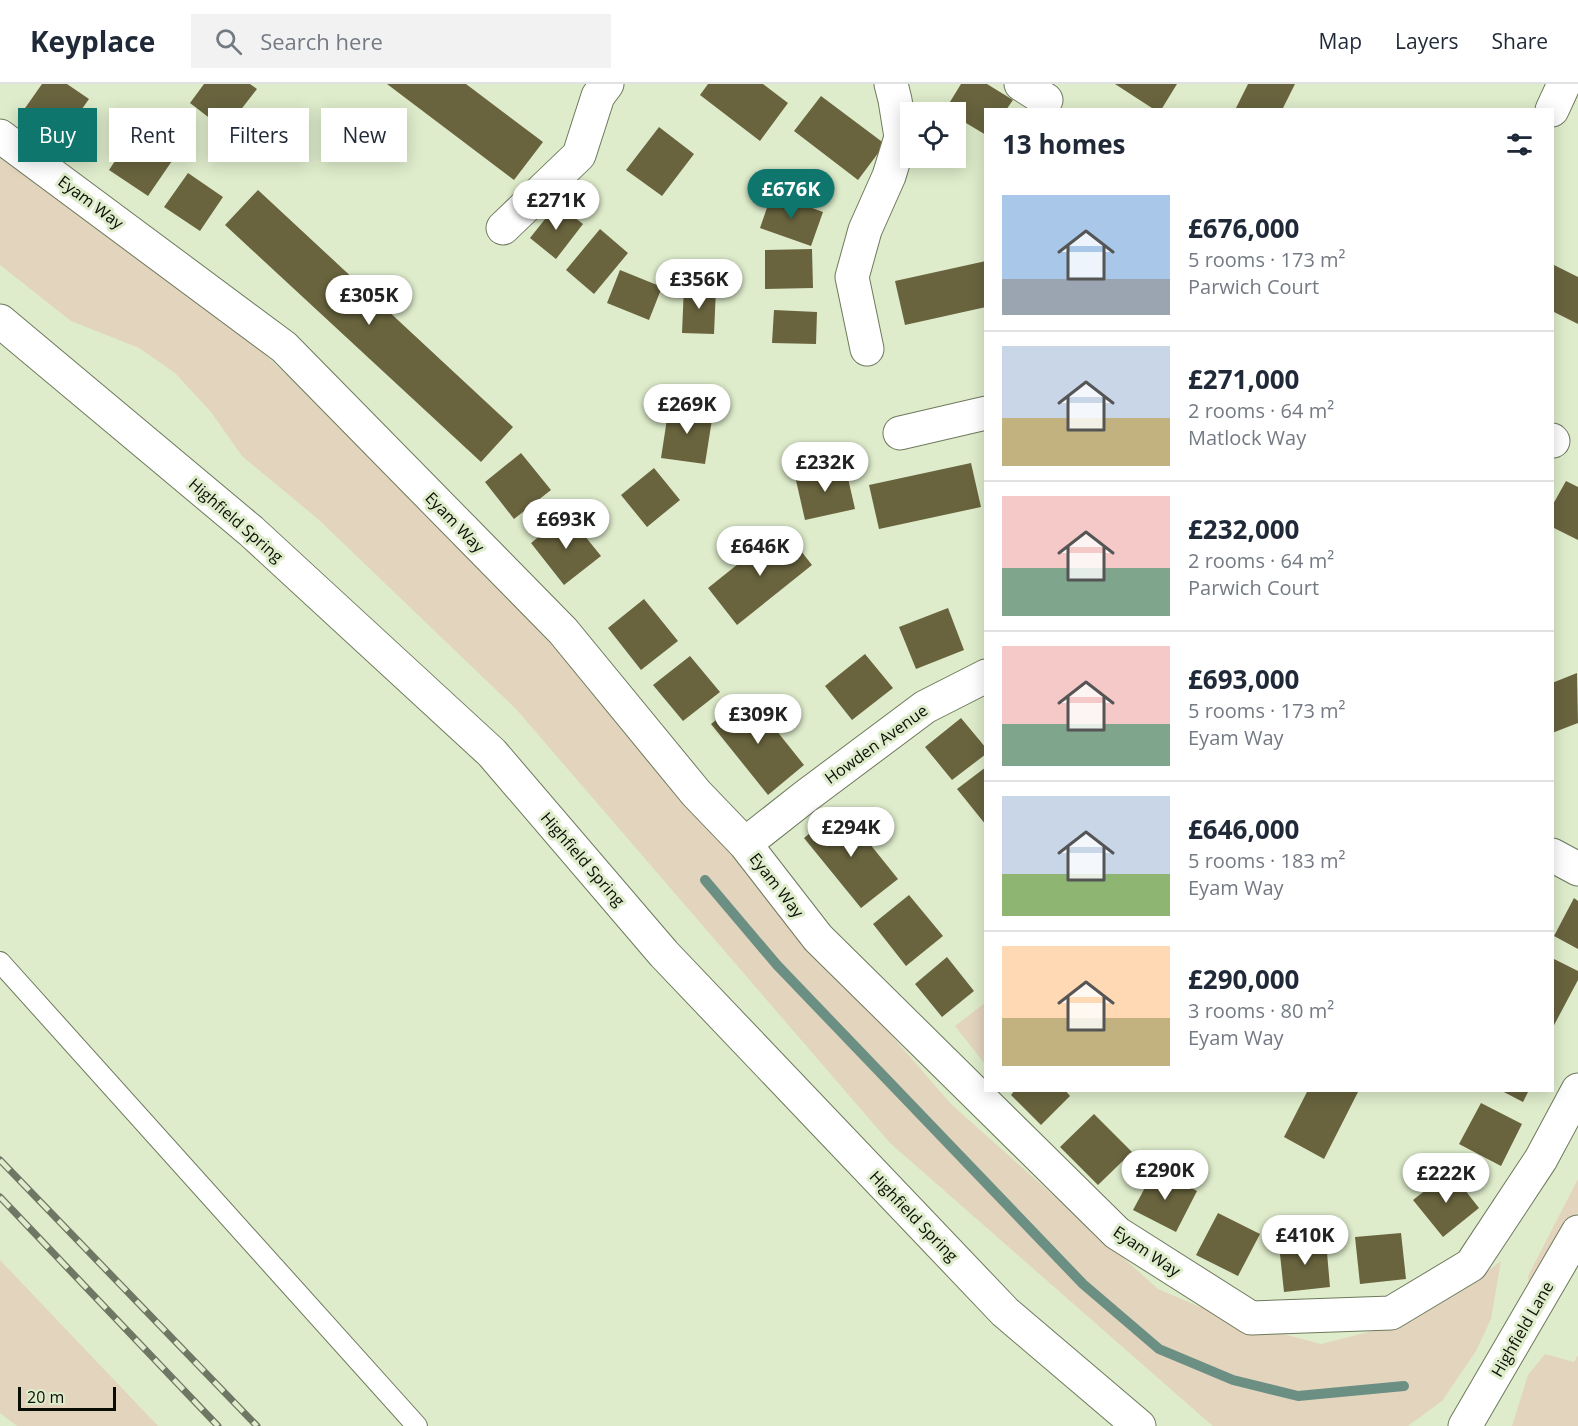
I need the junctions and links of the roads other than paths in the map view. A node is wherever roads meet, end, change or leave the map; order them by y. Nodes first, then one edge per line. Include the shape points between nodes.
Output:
1 (607, 84) edge
2 (891, 84) edge
3 (1564, 84) edge
4 (1553, 108) edge
5 (0, 136) edge
6 (503, 228) dead end
7 (0, 321) edge
8 (867, 349) dead end
9 (984, 413) edge
10 (900, 433) dead end
11 (984, 677) edge
12 (745, 844) junction
13 (1554, 856) edge
14 (1578, 869) edge
15 (0, 962) edge
16 (1578, 1090) edge
17 (1578, 1232) edge
18 (417, 1426) edge
19 (1139, 1426) edge
20 (1465, 1426) edge

1 - 6 street via 598,96 579,155
2 - 8 street via 901,137 865,230 852,277
3 - 4 street
5 - 12 street, Eyam Way via 284,347 563,631 696,793
7 - 19 street, Highfield Spring via 251,531 492,753 664,954 1005,1312
9 - 10 street
11 - 12 street, Howden Avenue via 925,707
12 - 16 street, Eyam Way via 818,938 1117,1233 1251,1318 1391,1313 1471,1265 1542,1159
13 - 14 street
15 - 18 lane
17 - 20 street, Highfield Lane

